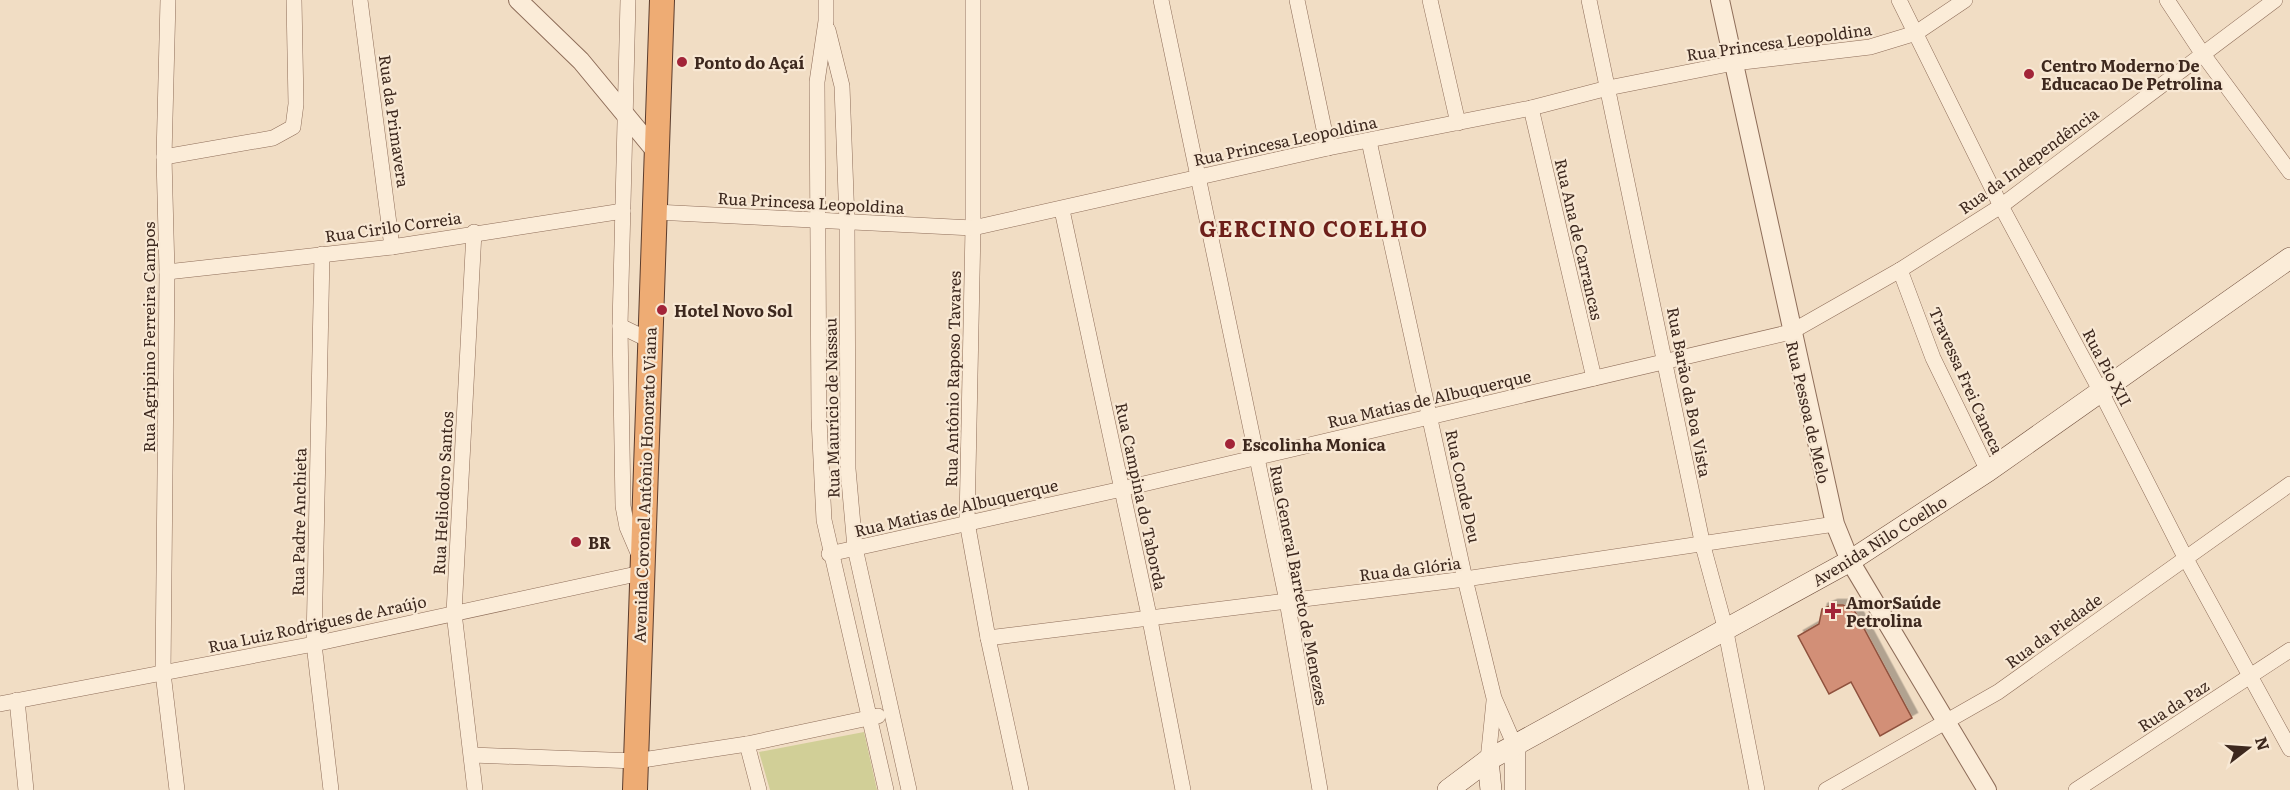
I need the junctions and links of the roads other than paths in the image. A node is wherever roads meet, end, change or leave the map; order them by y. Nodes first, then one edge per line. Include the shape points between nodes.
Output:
1 (168, 0) edge
2 (294, 0) edge
3 (360, 0) edge
4 (518, 0) edge
5 (628, 0) edge
6 (662, 0) edge
7 (826, 0) edge
8 (973, 0) edge
9 (1161, 0) edge
10 (1297, 0) edge
11 (1430, 0) edge
12 (1589, 0) edge
13 (1720, 0) edge
14 (1899, 0) edge
15 (1965, 0) edge
16 (2167, 0) edge
17 (2275, 0) edge
18 (826, 21) junction
19 (1916, 33) junction
20 (2202, 53) junction
21 (1734, 63) junction
22 (1608, 88) junction
23 (1531, 108) junction
24 (626, 112) junction
25 (1458, 123) junction
26 (1369, 141) junction
27 (1328, 148) junction
28 (657, 153) junction
29 (164, 157) junction
30 (2290, 172) edge
31 (1197, 177) junction
32 (2001, 206) junction
33 (1062, 210) junction
34 (623, 211) junction
35 (655, 212) junction
36 (816, 220) junction
37 (847, 222) junction
38 (973, 228) junction
39 (474, 232) junction
40 (392, 247) junction
41 (322, 254) junction
42 (2290, 258) edge
43 (1900, 270) junction
44 (167, 272) junction
45 (621, 326) junction
46 (1791, 332) junction
47 (649, 340) junction
48 (1667, 363) junction
49 (1594, 378) junction
50 (2101, 392) junction
51 (1431, 415) junction
52 (1257, 457) junction
53 (1988, 471) junction
54 (2290, 484) edge
55 (1122, 489) junction
56 (967, 522) junction
57 (1835, 524) junction
58 (1703, 546) junction
59 (855, 548) junction
60 (829, 554) junction
61 (2184, 557) junction
62 (1850, 561) junction
63 (641, 567) junction
64 (1465, 579) junction
65 (1287, 601) junction
66 (454, 613) junction
67 (1150, 620) junction
68 (1725, 627) junction
69 (988, 638) junction
70 (314, 644) junction
71 (2290, 650) edge
72 (163, 673) junction
73 (2250, 677) junction
74 (1494, 698) junction
75 (17, 700) junction
76 (0, 704) edge
77 (892, 713) junction
78 (868, 718) junction
79 (1946, 724) junction
80 (747, 744) junction
81 (1515, 746) junction
82 (2290, 748) edge
83 (472, 755) junction
84 (1488, 760) junction
85 (636, 761) junction
86 (26, 790) edge
87 (177, 790) edge
88 (331, 790) edge
89 (475, 790) edge
90 (635, 790) edge
91 (759, 790) edge
92 (886, 790) edge
93 (909, 790) edge
94 (1021, 790) edge
95 (1184, 790) edge
96 (1320, 790) edge
97 (1448, 790) edge
98 (1491, 790) edge
99 (1515, 790) edge
100 (1757, 790) edge
101 (1826, 790) edge
102 (1987, 790) edge
103 (2076, 790) edge

1 - 29 street, Rua Agripino Ferreira Campos
2 - 29 street via 296,104 292,127 273,138
3 - 40 street, Rua da Primavera
4 - 24 street via 581,61
5 - 24 street, Avenida Coronel Antônio Honorato Viana
6 - 28 highway, Avenida Coronel Antônio Honorato Viana
7 - 18 street, Rua Maurício de Nassau
8 - 38 street, Rua Antônio Raposo Tavares
9 - 31 street, Rua General Barreto de Menezes
10 - 27 street
11 - 25 street
12 - 22 street, Rua Barão da Boa Vista
13 - 21 street, Rua Pessoa de Melo
14 - 19 street, Rua Pio XII
15 - 19 street, Rua Princesa Leopoldina
16 - 20 street
17 - 20 street, Rua da Independência
18 - 36 street, Rua Maurício de Nassau via 817,82
18 - 37 street, Rua Maurício de Nassau via 842,86
19 - 21 street, Rua Princesa Leopoldina via 1836,53
19 - 32 street, Rua Pio XII
20 - 30 street
20 - 32 street, Rua da Independência
21 - 22 street, Rua Princesa Leopoldina
21 - 46 street, Rua Pessoa de Melo
22 - 23 street, Rua Princesa Leopoldina
22 - 48 street, Rua Barão da Boa Vista
23 - 25 street, Rua Princesa Leopoldina
23 - 49 street, Rua Ana de Carrancas
24 - 28 street
24 - 34 street, Avenida Coronel Antônio Honorato Viana
25 - 26 street, Rua Princesa Leopoldina
26 - 27 street, Rua Princesa Leopoldina
26 - 51 street, Rua Conde Deu
27 - 31 street, Rua Princesa Leopoldina
28 - 35 highway, Avenida Coronel Antônio Honorato Viana
29 - 44 street, Rua Agripino Ferreira Campos
31 - 33 street, Rua Princesa Leopoldina
31 - 52 street, Rua General Barreto de Menezes
32 - 43 street, Rua da Independência
32 - 50 street, Rua Pio XII
33 - 38 street, Rua Princesa Leopoldina
33 - 55 street, Rua Campina do Taborda
34 - 39 street, Rua Cirilo Correia
34 - 45 street, Avenida Coronel Antônio Honorato Viana
35 - 36 street, Rua Princesa Leopoldina
35 - 47 highway, Avenida Coronel Antônio Honorato Viana
36 - 37 street, Rua Princesa Leopoldina
36 - 60 street, Rua Maurício de Nassau via 820,470
37 - 38 street, Rua Princesa Leopoldina
37 - 59 street, Rua Maurício de Nassau via 848,470
38 - 56 street, Rua Antônio Raposo Tavares
39 - 40 street, Rua Cirilo Correia
39 - 66 street, Rua Heliodoro Santos
40 - 41 street, Rua Cirilo Correia
41 - 44 street, Rua Cirilo Correia
41 - 70 street, Rua Padre Anchieta
42 - 50 main road, Avenida Nilo Coelho
43 - 46 street, Rua da Independência
43 - 53 street, Travessa Frei Caneca via 1933,358
44 - 72 street, Rua Agripino Ferreira Campos
45 - 47 street
45 - 63 street, Avenida Coronel Antônio Honorato Viana via 623,506
46 - 48 street, Rua Matias de Albuquerque
46 - 57 street, Rua Pessoa de Melo
47 - 63 highway, Avenida Coronel Antônio Honorato Viana
48 - 49 street, Rua Matias de Albuquerque
48 - 58 street, Rua Barão da Boa Vista
49 - 51 street, Rua Matias de Albuquerque
50 - 53 main road, Avenida Nilo Coelho
50 - 61 street, Rua Pio XII
51 - 52 street, Rua Matias de Albuquerque
51 - 64 street, Rua Conde Deu
52 - 55 street, Rua Matias de Albuquerque
52 - 65 street, Rua General Barreto de Menezes
53 - 62 main road, Avenida Nilo Coelho
54 - 61 street, Rua da Piedade
55 - 56 street, Rua Matias de Albuquerque
55 - 67 street, Rua Campina do Taborda
56 - 59 street, Rua Matias de Albuquerque
56 - 69 street, Rua Antônio Raposo Tavares
57 - 58 street, Rua da Glória
57 - 62 street, Rua Pessoa de Melo
58 - 64 street, Rua da Glória
58 - 68 street, Rua Barão da Boa Vista
59 - 60 street, Rua Matias de Albuquerque
59 - 77 street, Rua Maurício de Nassau
60 - 78 street, Rua Maurício de Nassau
61 - 73 street, Rua Pio XII
61 - 79 street, Rua da Piedade via 1998,692
62 - 68 main road, Avenida Nilo Coelho
62 - 79 street, Rua Pessoa de Melo
63 - 66 street, Rua Luiz Rodrigues de Araújo
63 - 85 highway, Avenida Coronel Antônio Honorato Viana
64 - 65 street, Rua da Glória
64 - 74 street, Rua Conde Deu
65 - 67 street, Rua da Glória
65 - 96 street, Rua General Barreto de Menezes
66 - 70 street, Rua Luiz Rodrigues de Araújo
66 - 83 street, Rua Heliodoro Santos
67 - 69 street, Rua da Glória
67 - 95 street, Rua Campina do Taborda
68 - 81 main road, Avenida Nilo Coelho
68 - 100 street, Rua Barão da Boa Vista
69 - 94 street, Rua Antônio Raposo Tavares
70 - 72 street, Rua Luiz Rodrigues de Araújo
70 - 88 street, Rua Padre Anchieta
71 - 73 street, Rua da Paz
72 - 75 street, Rua Luiz Rodrigues de Araújo
72 - 87 street, Rua Agripino Ferreira Campos
73 - 82 street, Rua Pio XII
73 - 103 street, Rua da Paz
74 - 81 street, Rua Conde Deu
74 - 84 street, Rua Conde Deu
75 - 76 street, Rua Luiz Rodrigues de Araújo
75 - 86 street
77 - 78 street
77 - 93 street, Rua Maurício de Nassau
78 - 80 street
78 - 92 street, Rua Maurício de Nassau
79 - 101 street, Rua da Piedade
79 - 102 street, Rua Pessoa de Melo
80 - 85 street
80 - 91 street
81 - 84 main road, Avenida Nilo Coelho
81 - 99 main road
83 - 85 street
83 - 89 street, Rua Heliodoro Santos
84 - 97 main road, Avenida Nilo Coelho
84 - 98 main road
85 - 90 highway, Avenida Coronel Antônio Honorato Viana

